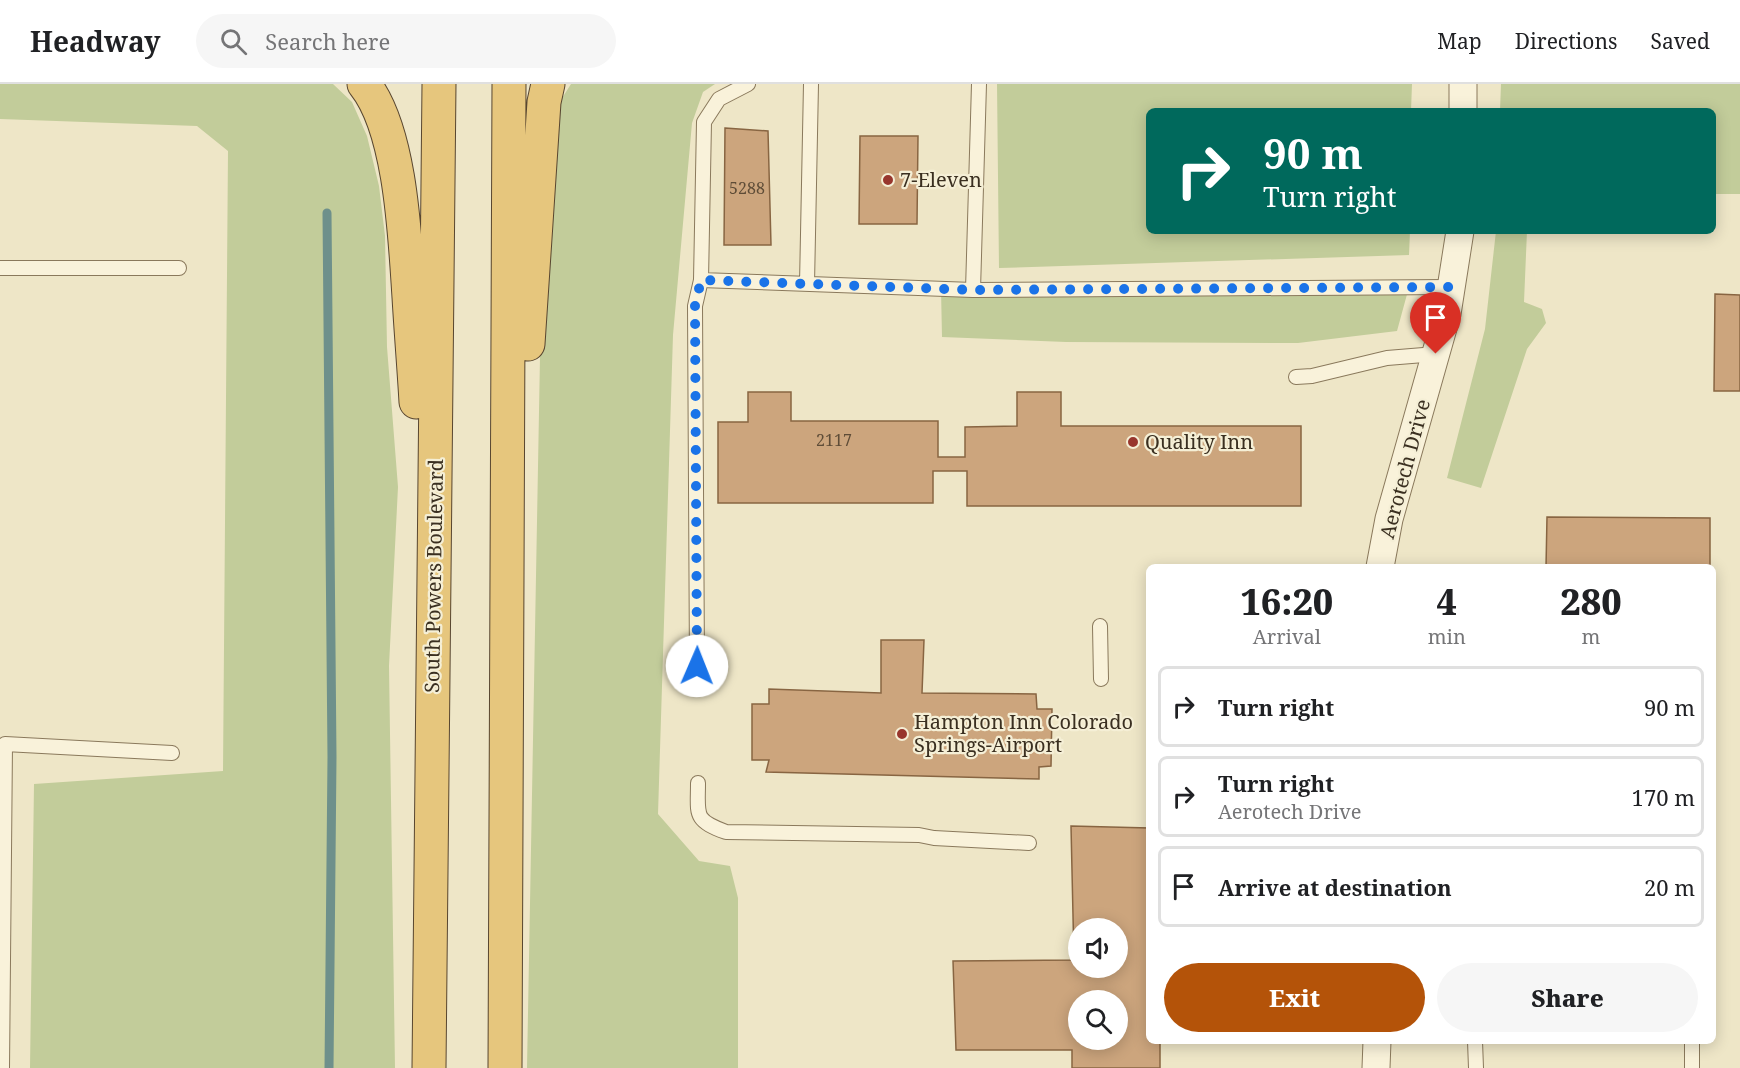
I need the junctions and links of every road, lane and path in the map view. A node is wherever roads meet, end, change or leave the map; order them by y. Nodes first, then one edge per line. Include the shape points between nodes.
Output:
1 (364, 84) edge
2 (439, 84) edge
3 (509, 84) edge
4 (548, 84) edge
5 (748, 84) edge
6 (811, 84) edge
7 (979, 84) edge
8 (1463, 84) edge
9 (1463, 108) edge
10 (1460, 234) edge
11 (0, 268) edge
12 (179, 268) dead end
13 (701, 280) junction
14 (807, 284) junction
15 (1451, 287) junction
16 (973, 290) junction
17 (1436, 354) junction
18 (1296, 377) dead end
19 (1381, 564) edge
20 (1100, 626) dead end
21 (697, 666) dead end
22 (1101, 679) dead end
23 (432, 684) junction
24 (172, 753) dead end
25 (698, 783) dead end
26 (1029, 843) dead end
27 (506, 963) junction
28 (1377, 1044) edge
29 (1475, 1044) edge
30 (1692, 1044) edge
31 (2, 1068) edge
32 (429, 1068) edge
33 (505, 1068) edge
34 (1377, 1068) edge
35 (1476, 1068) edge
36 (1692, 1068) edge

1 - 23 highway via 387,129 400,194
2 - 23 highway, South Powers Boulevard
3 - 27 highway
4 - 27 highway via 525,392
5 - 13 lane via 719,99 704,123
6 - 14 lane
7 - 16 lane
8 - 9 street
10 - 15 street, Aerotech Drive
11 - 12 lane
13 - 14 lane
13 - 21 lane via 695,306
14 - 16 lane
15 - 16 lane
15 - 17 street, Aerotech Drive
17 - 18 lane via 1387,358
17 - 19 street, Aerotech Drive via 1389,519
20 - 22 lane
23 - 32 highway, South Powers Boulevard
24 - 31 lane via 5,744
25 - 26 lane via 698,813 704,824 726,832 919,835
27 - 33 highway
28 - 34 street
29 - 35 lane
30 - 36 lane

